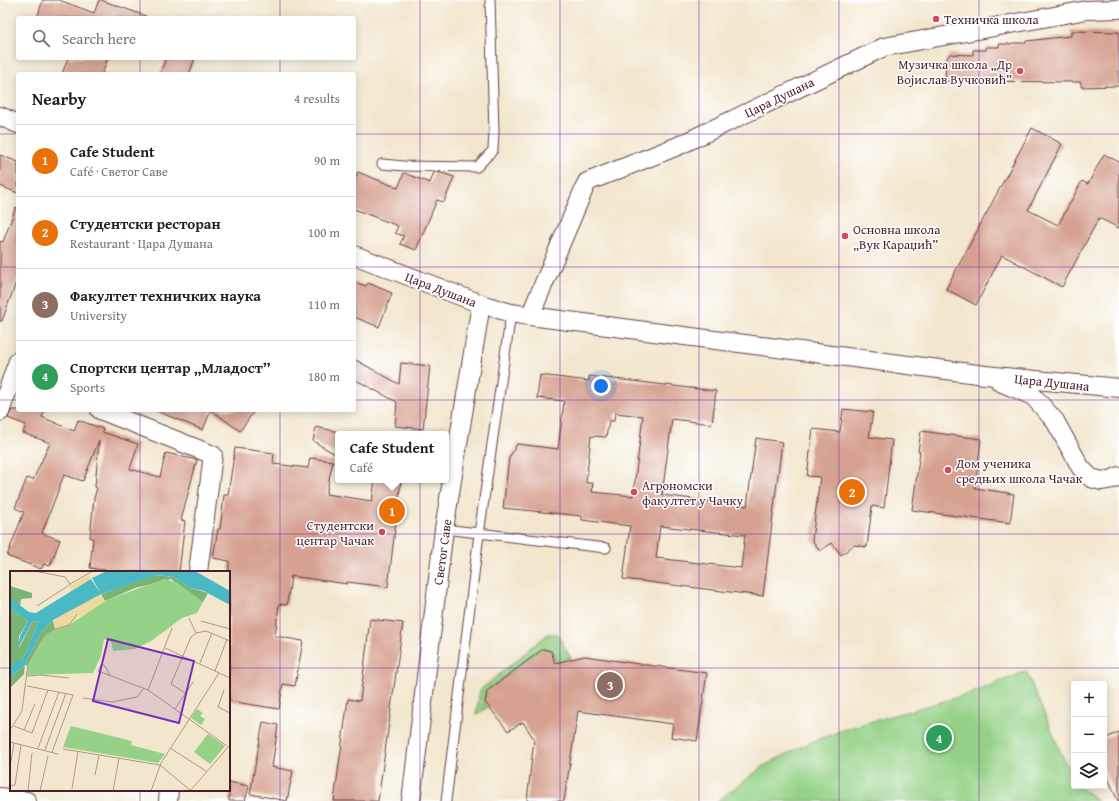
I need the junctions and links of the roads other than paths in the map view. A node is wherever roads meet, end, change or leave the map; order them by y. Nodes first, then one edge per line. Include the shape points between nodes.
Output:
1 (490, 0) edge
2 (1119, 9) edge
3 (0, 116) edge
4 (16, 123) edge
5 (382, 164) dead end
6 (356, 256) edge
7 (481, 304) junction
8 (511, 313) junction
9 (530, 316) junction
10 (16, 371) edge
11 (985, 375) junction
12 (1119, 388) edge
13 (0, 412) edge
14 (105, 412) edge
15 (1119, 476) edge
16 (444, 529) junction
17 (479, 534) junction
18 (606, 548) dead end
19 (198, 571) edge
20 (169, 791) edge
21 (0, 797) edge
22 (27, 801) edge
23 (168, 801) edge
24 (410, 801) edge
25 (446, 801) edge

1 - 5 lane via 493,150 477,167
2 - 9 street, Цара Душана via 1087,10 884,47 678,146 587,182
3 - 4 street
6 - 7 street, Цара Душана
7 - 8 street, Цара Душана
7 - 16 street, Светог Саве
8 - 9 street, Цара Душана
8 - 17 lane
9 - 11 street, Цара Душана
10 - 13 street
11 - 12 street, Цара Душана
11 - 15 street, Цара Душана via 1032,396 1055,421 1081,468 1091,478 1102,481 1113,480
14 - 19 street via 213,455
16 - 17 lane
16 - 24 street, Светог Саве
17 - 18 lane
17 - 25 lane
20 - 23 street
21 - 22 street

